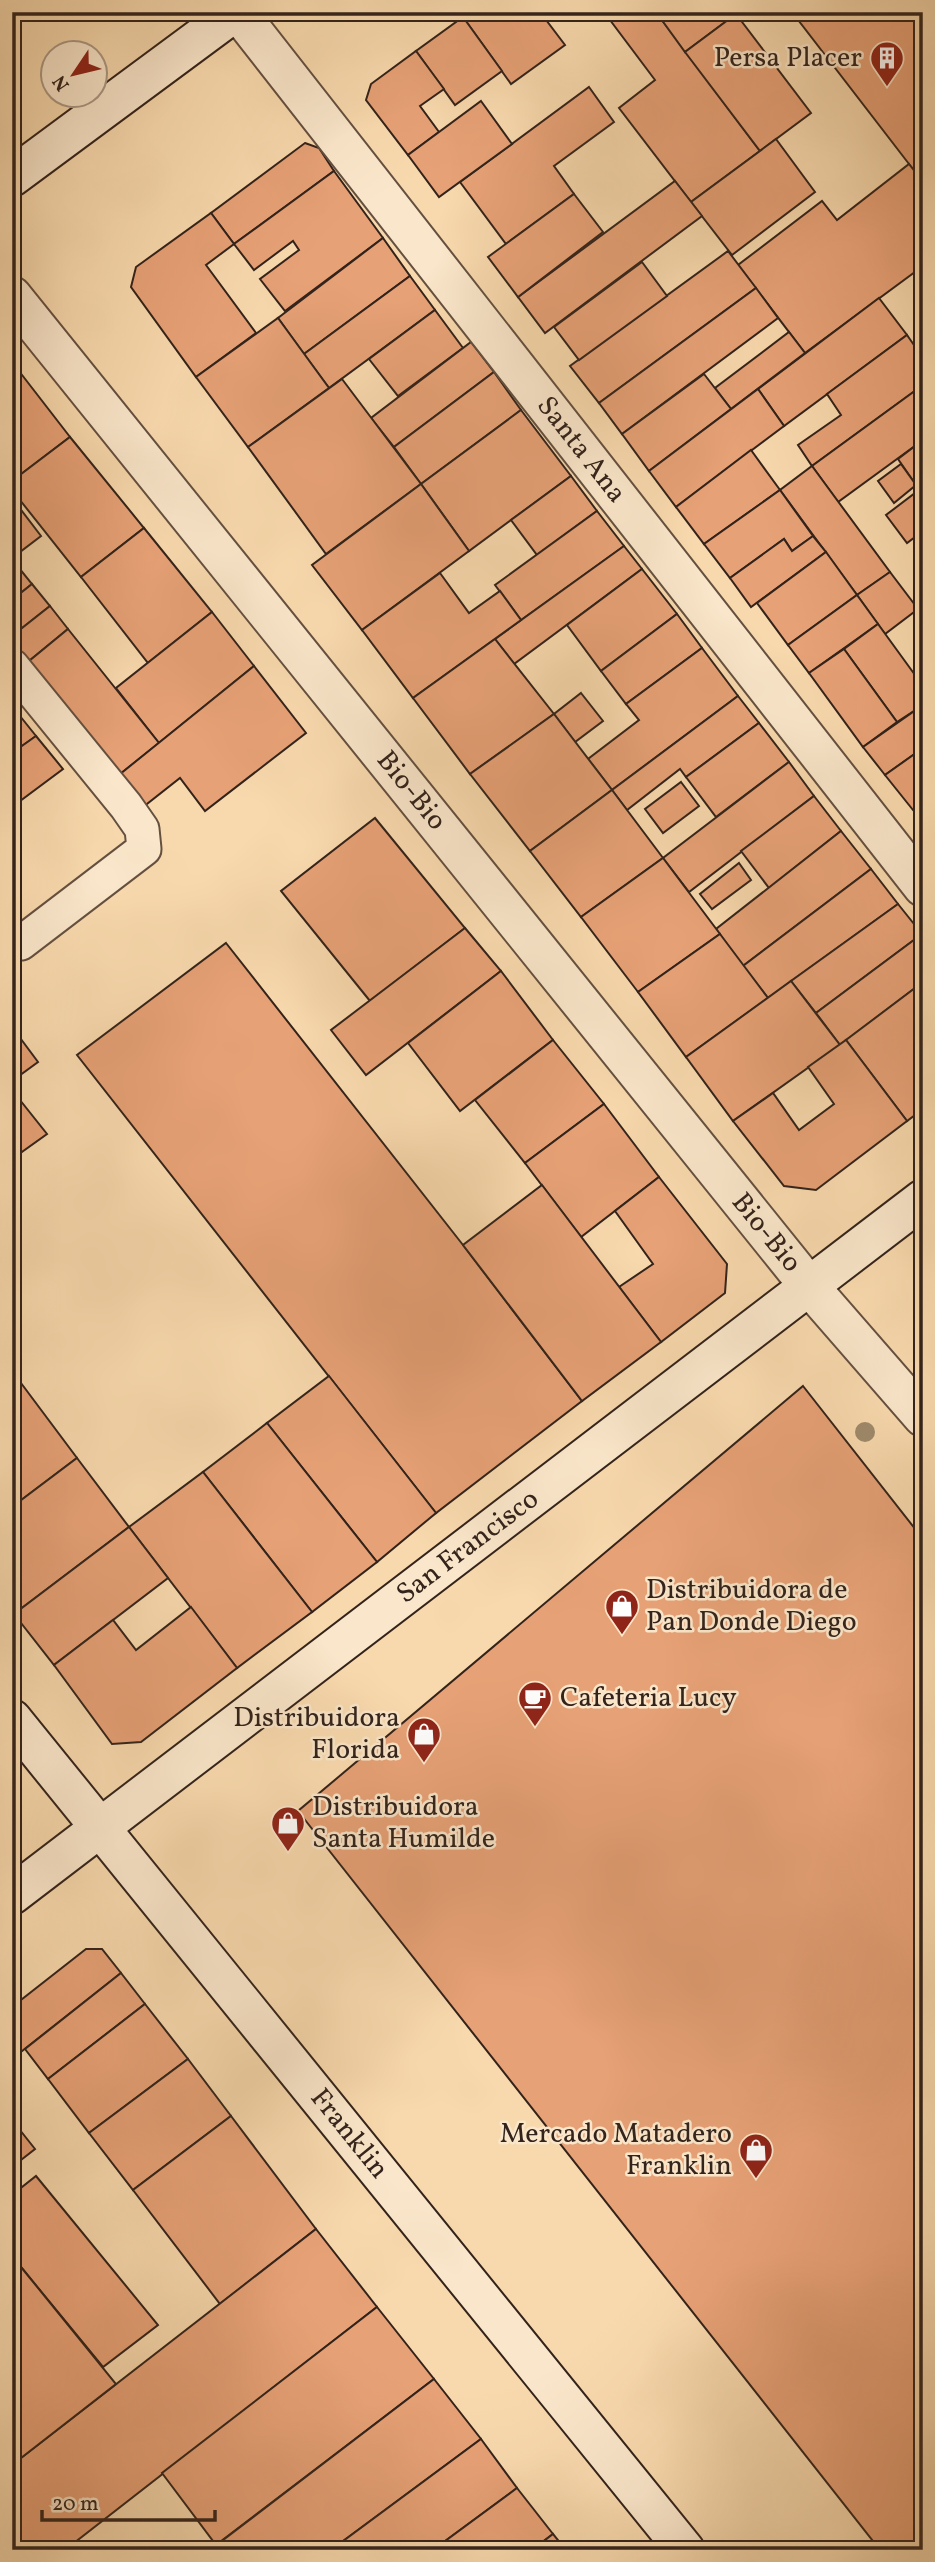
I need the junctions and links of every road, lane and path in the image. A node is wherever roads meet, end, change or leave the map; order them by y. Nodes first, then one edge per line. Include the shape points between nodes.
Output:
1 (237, 12) edge
2 (12, 177) edge
3 (12, 296) edge
4 (12, 666) edge
5 (923, 887) edge
6 (21, 943) dead end
7 (923, 1199) edge
8 (809, 1286) junction
9 (923, 1417) edge
10 (12, 1719) edge
11 (101, 1827) junction
12 (12, 1895) edge
13 (685, 2550) edge

1 - 2 street
1 - 5 street, Santa Ana
3 - 8 street, Bio-Bio
4 - 6 lane via 126,806 142,830 144,849
7 - 8 street, San Francisco
8 - 9 street, Bio-Bio
8 - 11 street, San Francisco
10 - 11 street, Franklin
11 - 12 street, San Francisco
11 - 13 street, Franklin

